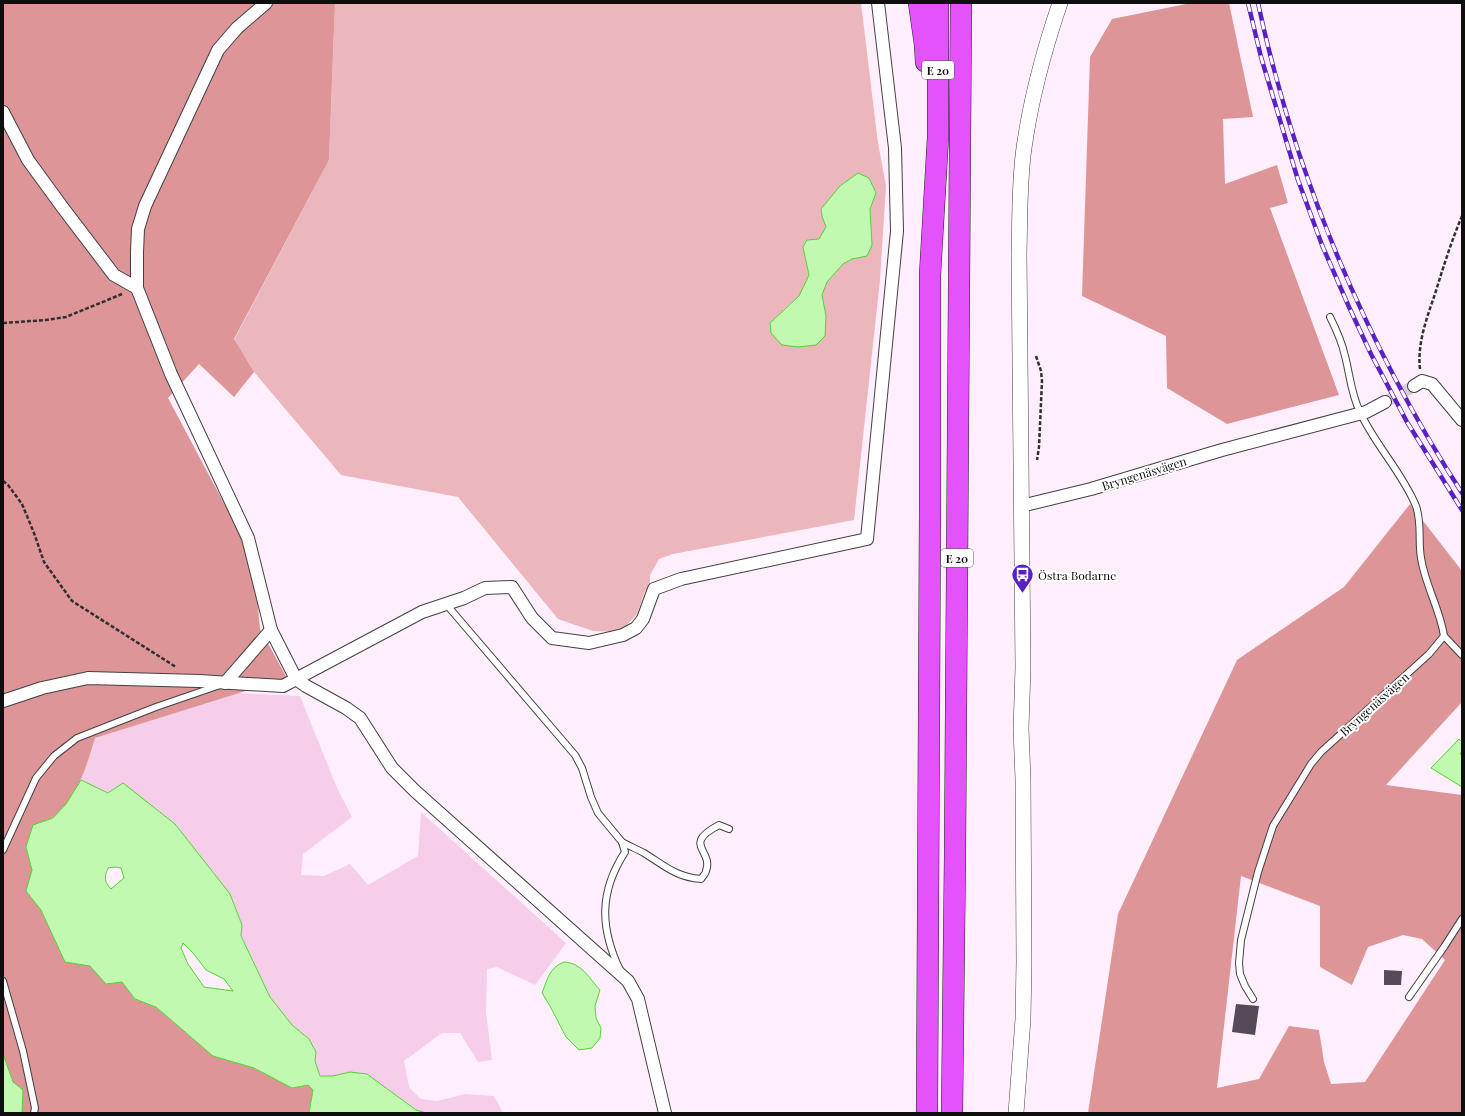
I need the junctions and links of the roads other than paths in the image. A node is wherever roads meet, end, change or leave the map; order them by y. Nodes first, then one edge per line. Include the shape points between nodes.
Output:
1 (266, 3) edge
2 (878, 3) edge
3 (919, 3) edge
4 (938, 3) edge
5 (961, 3) edge
6 (1060, 3) edge
7 (3, 112) edge
8 (938, 138) junction
9 (137, 288) junction
10 (1330, 317) dead end
11 (1418, 383) road end
12 (1385, 402) tunnel mouth
13 (1360, 414) junction
14 (1462, 420) edge
15 (1021, 506) junction
16 (446, 604) junction
17 (271, 630) junction
18 (1444, 636) junction
19 (1462, 655) edge
20 (296, 679) junction
21 (225, 684) junction
22 (3, 701) edge
23 (729, 830) dead end
24 (622, 842) junction
25 (3, 850) edge
26 (1462, 919) edge
27 (624, 978) junction
28 (3, 981) edge
29 (1409, 997) dead end
30 (1253, 999) dead end
31 (34, 1113) edge
32 (665, 1113) edge
33 (927, 1113) edge
34 (952, 1113) edge
35 (1016, 1113) edge

1 - 9 street via 237,28 218,50 145,206 138,229
2 - 16 street via 895,148 897,231 867,539 681,579 654,589 643,618 636,628 589,643 552,638 532,618 512,587 485,588
3 - 8 highway via 925,45 927,101
4 - 8 highway, E 20
5 - 34 highway, E 20
6 - 15 street via 1037,81 1024,149 1019,254
7 - 9 street via 28,160 68,214 114,274
8 - 33 highway, E 20 via 930,275
9 - 17 street via 171,374 248,538
10 - 13 lane via 1345,355
11 - 14 street via 1432,384
12 - 13 street, Bryngenäsvägen
13 - 15 street, Bryngenäsvägen
13 - 18 lane via 1416,507 1420,557
15 - 35 street via 1023,668 1020,729 1023,779 1024,962 1023,1019
16 - 20 street via 422,612
16 - 24 lane via 575,755 598,813
17 - 20 street
17 - 21 street
18 - 19 lane
18 - 30 lane, Bryngenäsvägen via 1429,654 1321,752 1273,826 1258,872 1241,940 1240,974
20 - 21 street via 283,686
20 - 27 street via 360,718 392,768 415,791
21 - 22 street via 88,678 42,688
21 - 25 lane via 77,738 54,756 36,778
23 - 24 lane via 719,825 707,831 701,839 700,849 707,860 707,870 701,879 687,878
24 - 27 lane via 625,852 611,877 604,916 616,962
26 - 29 lane
27 - 32 street via 638,999
28 - 31 lane via 23,1051

